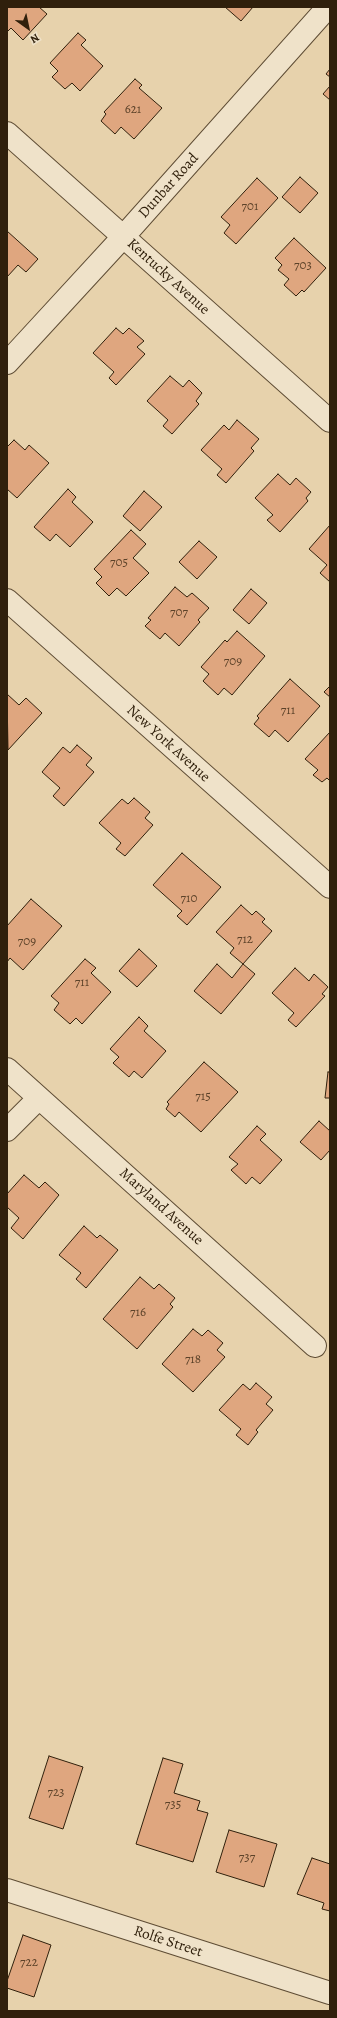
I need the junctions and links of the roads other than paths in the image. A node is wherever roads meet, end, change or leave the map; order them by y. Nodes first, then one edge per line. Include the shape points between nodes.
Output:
1 (328, 7) edge
2 (7, 133) edge
3 (123, 237) junction
4 (7, 363) edge
5 (330, 421) edge
6 (7, 600) edge
7 (330, 887) edge
8 (7, 1068) edge
9 (39, 1098) junction
10 (7, 1130) edge
11 (315, 1346) dead end
12 (7, 1890) edge
13 (330, 1993) edge

1 - 3 street, Dunbar Road
2 - 3 street, Kentucky Avenue
3 - 4 street, Dunbar Road
3 - 5 street, Kentucky Avenue
6 - 7 street, New York Avenue
8 - 9 street, Maryland Avenue
9 - 10 street
9 - 11 street, Maryland Avenue
12 - 13 street, Rolfe Street

